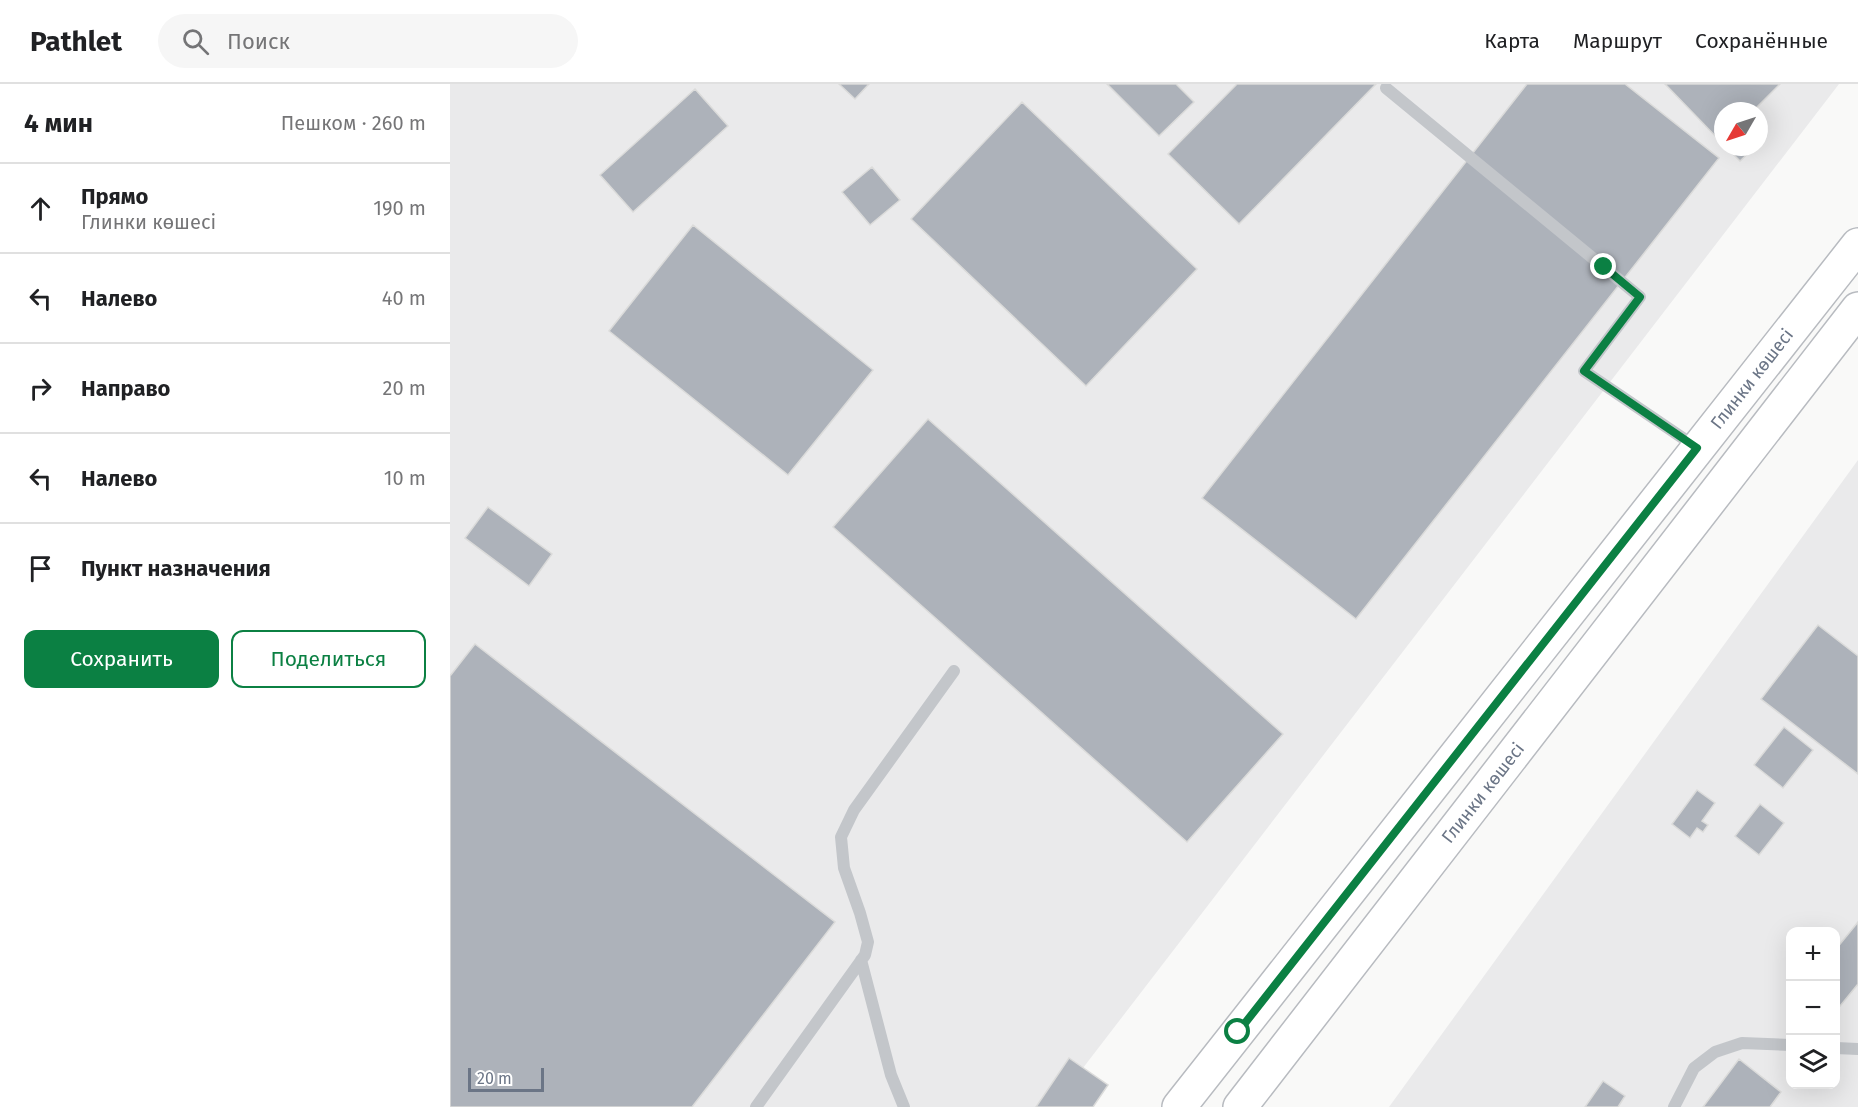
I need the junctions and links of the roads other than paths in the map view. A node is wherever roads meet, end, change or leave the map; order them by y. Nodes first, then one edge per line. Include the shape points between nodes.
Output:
1 (1386, 88) dead end
2 (1858, 245) edge
3 (1858, 309) edge
4 (1697, 448) junction
5 (954, 671) dead end
6 (861, 960) junction
7 (1786, 1046) edge
8 (1840, 1048) edge
9 (1858, 1049) edge
10 (756, 1107) edge
11 (904, 1107) edge
12 (1179, 1107) edge
13 (1240, 1107) edge
14 (1674, 1107) edge

1 - 4 lane via 1640,297 1584,371
2 - 4 main road, Глинки көшесі
3 - 13 main road, Глинки көшесі
4 - 12 main road, Глинки көшесі
5 - 6 lane via 854,810 841,837 844,868 868,942
6 - 10 lane
6 - 11 lane via 891,1075
7 - 14 lane via 1742,1043 1715,1052 1694,1068
8 - 9 lane

